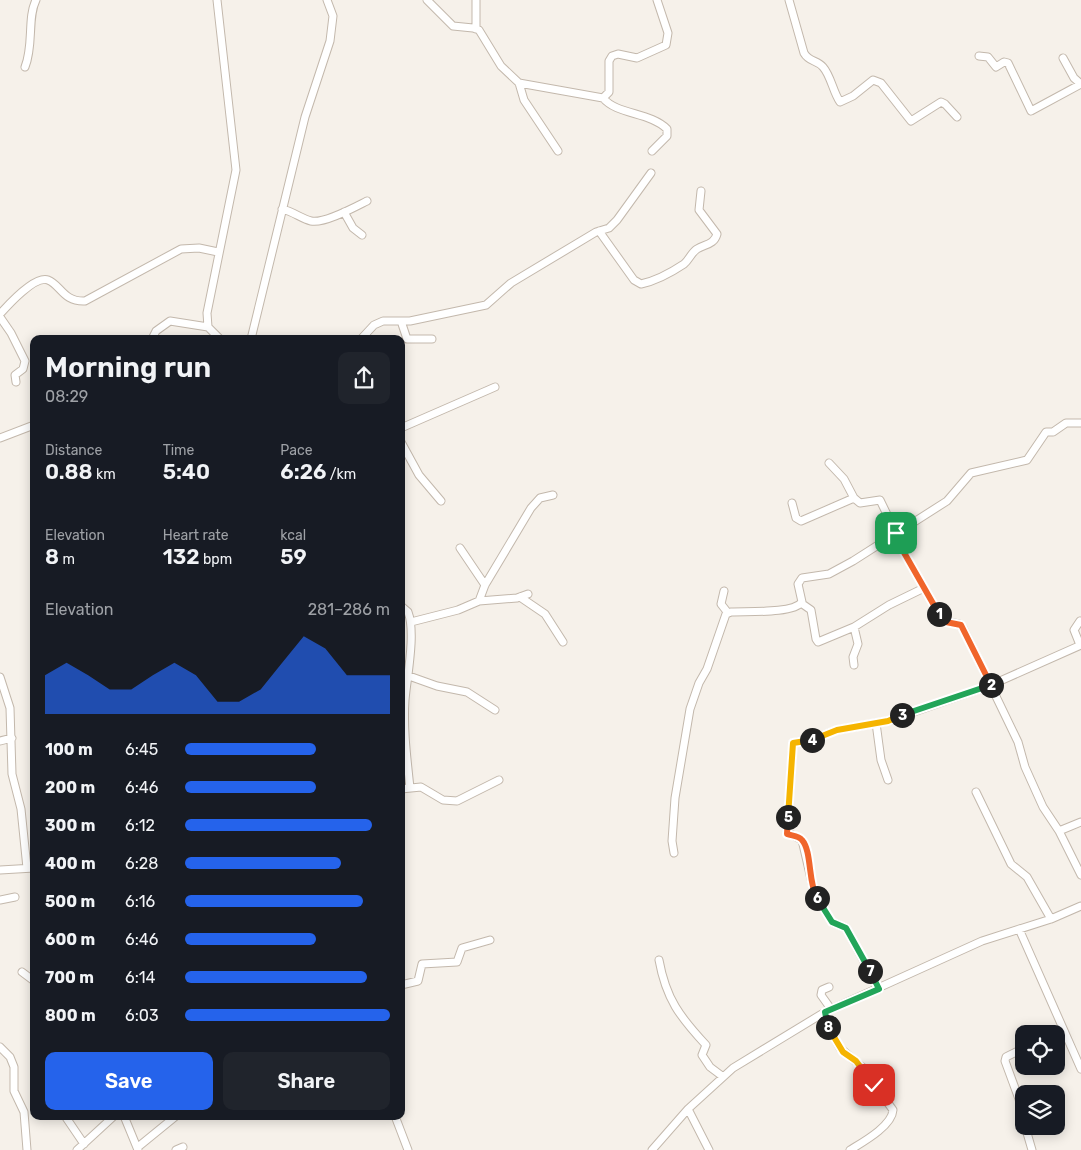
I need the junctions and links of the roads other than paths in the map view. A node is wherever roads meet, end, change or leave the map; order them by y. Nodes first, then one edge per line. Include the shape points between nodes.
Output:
1 (36, 0) edge
2 (217, 0) edge
3 (427, 0) edge
4 (476, 0) edge
5 (657, 0) edge
6 (790, 0) edge
7 (330, 1) edge
8 (476, 29) junction
9 (979, 56) dead end
10 (1063, 58) dead end
11 (25, 67) dead end
12 (519, 83) junction
13 (1081, 84) edge
14 (603, 98) junction
15 (957, 117) dead end
16 (558, 151) dead end
17 (652, 151) dead end
18 (651, 173) dead end
19 (701, 191) dead end
20 (367, 201) dead end
21 (282, 209) junction
22 (344, 212) junction
23 (599, 231) junction
24 (362, 235) dead end
25 (218, 252) junction
26 (0, 316) edge
27 (401, 322) junction
28 (208, 327) junction
29 (154, 335) edge
30 (216, 335) edge
31 (253, 335) edge
32 (365, 335) edge
33 (432, 339) dead end
34 (16, 382) dead end
35 (495, 387) dead end
36 (1081, 423) edge
37 (405, 426) edge
38 (30, 427) edge
39 (0, 438) edge
40 (405, 449) edge
41 (829, 463) dead end
42 (553, 495) dead end
43 (854, 498) junction
44 (441, 501) dead end
45 (792, 503) dead end
46 (895, 534) junction
47 (460, 548) dead end
48 (486, 585) junction
49 (924, 588) junction
50 (724, 591) dead end
51 (528, 594) dead end
52 (520, 597) junction
53 (479, 601) junction
54 (801, 603) junction
55 (405, 609) edge
56 (728, 613) junction
57 (1080, 621) dead end
58 (411, 622) junction
59 (854, 627) junction
60 (563, 642) dead end
61 (1081, 645) edge
62 (854, 665) dead end
63 (409, 676) junction
64 (0, 677) edge
65 (991, 685) junction
66 (495, 710) dead end
67 (876, 723) junction
68 (12, 738) junction
69 (0, 742) edge
70 (499, 780) dead end
71 (888, 780) dead end
72 (410, 788) junction
73 (405, 789) edge
74 (976, 792) dead end
75 (1081, 822) edge
76 (1059, 831) junction
77 (674, 853) dead end
78 (30, 868) edge
79 (0, 870) edge
80 (1081, 875) edge
81 (15, 897) dead end
82 (0, 900) edge
83 (1081, 906) edge
84 (1051, 919) junction
85 (1019, 929) junction
86 (490, 940) dead end
87 (659, 960) dead end
88 (22, 972) dead end
89 (30, 978) edge
90 (405, 984) edge
91 (828, 987) dead end
92 (879, 989) junction
93 (828, 1011) junction
94 (1061, 1025) edge
95 (1065, 1034) edge
96 (0, 1047) edge
97 (1015, 1052) edge
98 (1081, 1069) edge
99 (722, 1076) junction
100 (1015, 1088) edge
101 (688, 1109) junction
102 (68, 1120) edge
103 (110, 1120) edge
104 (126, 1120) edge
105 (171, 1120) edge
106 (397, 1120) edge
107 (1028, 1135) edge
108 (84, 1144) junction
109 (138, 1148) edge
110 (27, 1150) edge
111 (77, 1150) edge
112 (408, 1150) edge
113 (652, 1150) edge
114 (709, 1150) edge
115 (850, 1150) edge
116 (1032, 1150) edge

1 - 11 street
2 - 25 street via 236,170
3 - 8 street via 453,26
4 - 8 street
5 - 14 street via 668,33 666,45 636,58 612,56 609,61 609,92
6 - 15 street via 804,53 808,60 824,69 840,102 873,80 881,83 911,121 941,102
7 - 21 street via 333,16 330,40
8 - 12 street via 501,66
9 - 13 street via 988,57 996,67 1008,63 1031,111
10 - 13 street
12 - 14 street
12 - 16 street via 524,100
14 - 17 street via 660,122 668,129 667,136
18 - 23 street via 617,220 609,228
19 - 23 street via 699,210 717,236 709,245 696,249 685,263 651,281 641,284 634,280
20 - 22 street
21 - 22 street via 312,221
21 - 31 street
22 - 24 street via 353,228
23 - 27 street via 511,283 486,305
25 - 26 street via 181,249 85,301 72,299 49,280 42,280 26,289
25 - 28 street via 207,313
26 - 34 street via 25,361 23,369 15,375
27 - 32 street via 390,319 378,322
27 - 33 street via 407,340
28 - 29 street via 170,322
28 - 30 street
35 - 37 street
36 - 46 street via 1066,423 1054,432 1046,432 1024,462 971,473 947,500
38 - 39 street
40 - 44 street via 419,475
41 - 43 street via 844,479
42 - 48 street via 545,496 534,504
43 - 45 street via 801,521 796,518
43 - 46 street via 860,502 882,502
46 - 49 street
46 - 54 street via 837,571 800,580
47 - 48 street
48 - 53 street
49 - 59 street
49 - 65 street via 944,621 961,625
50 - 56 street via 721,604
51 - 52 street
52 - 53 street
52 - 60 street via 545,614
53 - 58 street
54 - 56 street via 781,610
54 - 59 street via 810,610 818,642
55 - 58 street
56 - 77 street via 722,621 707,670 690,709 675,798
57 - 61 street via 1074,630
58 - 63 street
59 - 62 street via 858,644
61 - 65 street
63 - 66 street via 468,692
63 - 72 street via 405,726
64 - 68 street via 10,708
65 - 67 street
65 - 76 street via 1018,742 1032,785
67 - 71 street via 881,760
67 - 92 street via 794,742 787,831 802,840 815,896 832,922 846,928
68 - 69 street
68 - 78 street via 12,774
70 - 72 street via 457,801 443,800 421,787
72 - 73 street
74 - 84 street via 1011,864 1023,873
75 - 76 street
76 - 80 street
78 - 79 street
81 - 82 street
83 - 84 street
84 - 85 street
85 - 92 street via 961,950
85 - 94 street
86 - 90 street via 462,948 457,962 422,964 418,981
87 - 99 street via 678,1013 706,1045 702,1055 710,1067
88 - 89 street
91 - 93 street via 822,990 821,995
92 - 93 street
93 - 99 street
93 - 115 street via 827,1024 840,1048 862,1067 893,1110 883,1126
95 - 98 street
96 - 110 street via 14,1066 14,1091 24,1112
97 - 100 street via 1005,1061
99 - 101 street
101 - 113 street
101 - 114 street
102 - 108 street
103 - 108 street
104 - 109 street
105 - 109 street
106 - 112 street
107 - 116 street
108 - 111 street

